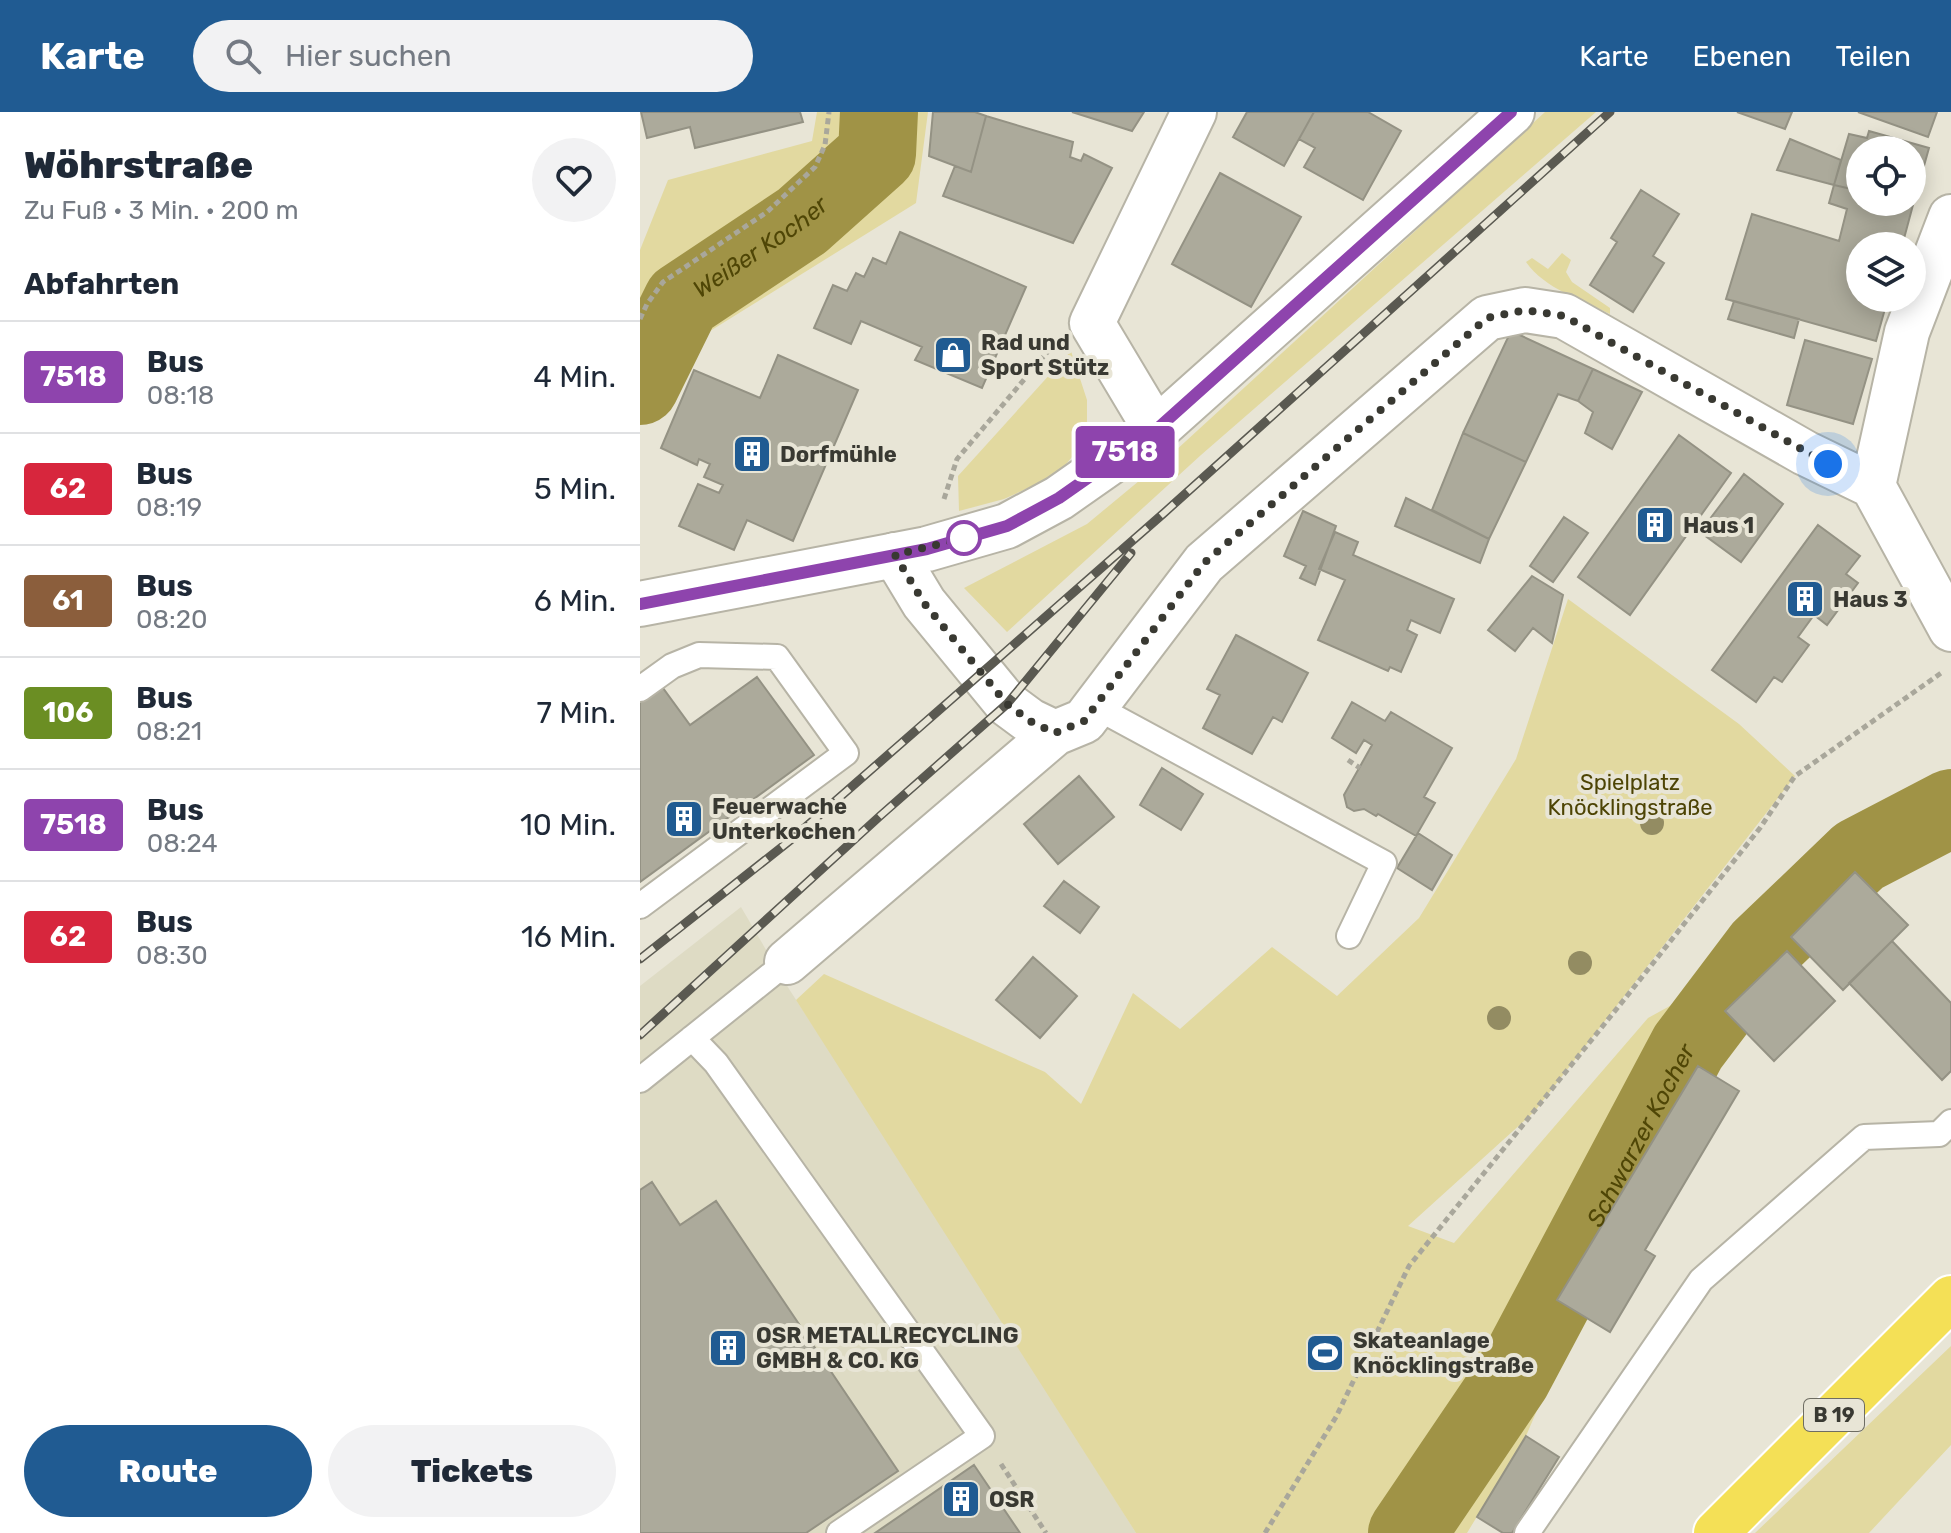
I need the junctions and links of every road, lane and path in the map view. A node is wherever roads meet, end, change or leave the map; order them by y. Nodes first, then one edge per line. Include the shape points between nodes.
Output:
1 (829, 112) edge
2 (1194, 112) edge
3 (1512, 112) edge
4 (1951, 217) edge
5 (640, 319) edge
6 (1092, 323) junction
7 (1156, 430) junction
8 (1873, 486) junction
9 (911, 552) junction
10 (640, 604) edge
11 (1951, 629) edge
12 (1951, 666) edge
13 (640, 689) edge
14 (1094, 706) junction
15 (1055, 733) junction
16 (1348, 760) dead end
17 (1360, 768) dead end
18 (640, 906) edge
19 (1349, 936) dead end
20 (787, 962) joint
21 (692, 1038) junction
22 (640, 1080) edge
23 (1951, 1122) edge
24 (1951, 1298) edge
25 (982, 1436) junction
26 (839, 1533) edge
27 (1046, 1533) edge
28 (1265, 1533) edge
29 (1527, 1533) edge
30 (1716, 1533) edge

1 - 5 path via 825,145 815,167 767,212 663,282
2 - 6 street
3 - 7 street
4 - 8 street via 1907,332
6 - 7 street
6 - 9 path via 1072,323 957,459
7 - 9 street via 1059,498 1007,526
8 - 11 street
8 - 14 street via 1564,316 1525,310 1487,318 1204,563
9 - 10 street
9 - 15 street via 924,603 1007,704
12 - 28 path via 1795,776 1760,828 1409,1266 1336,1417
13 - 18 lane via 699,655 777,657 846,753
14 - 15 street via 1084,721
14 - 19 lane via 1384,863
15 - 20 street
16 - 17 path
20 - 21 lane
21 - 22 lane
21 - 25 lane via 716,1063
23 - 29 lane via 1939,1134 1864,1137 1701,1280
24 - 30 highway, B 19
25 - 26 lane
25 - 27 path

